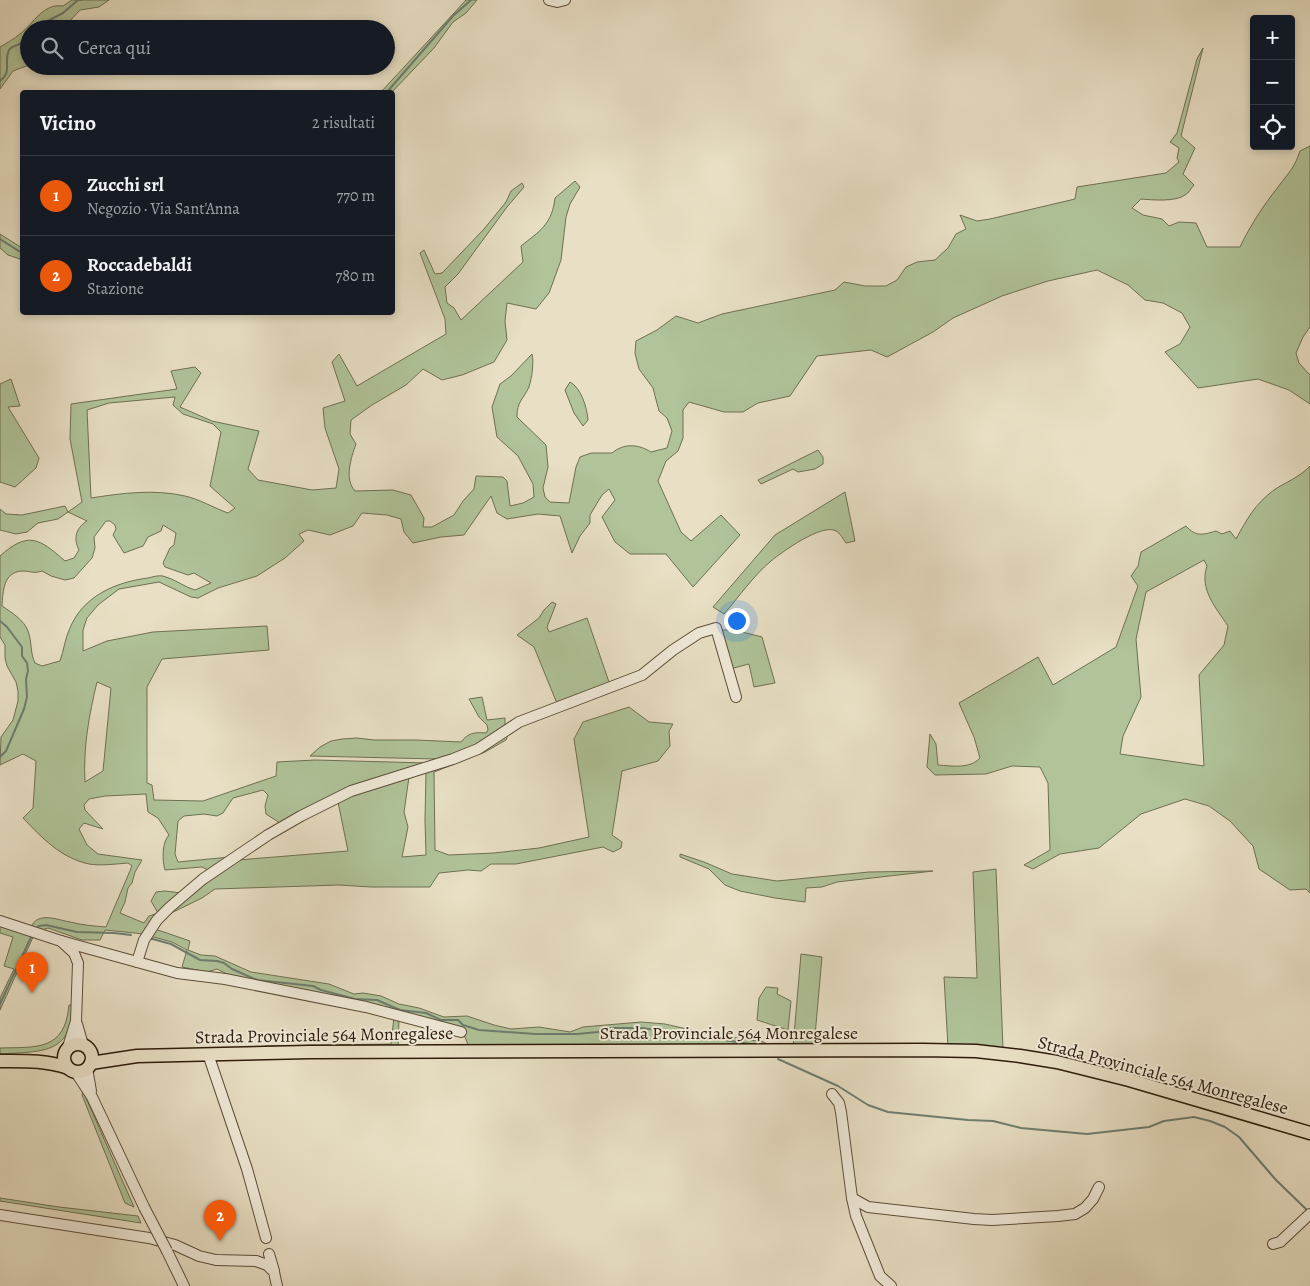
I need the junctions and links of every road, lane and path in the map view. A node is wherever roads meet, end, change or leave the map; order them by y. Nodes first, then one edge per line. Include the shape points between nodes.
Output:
1 (548, 0) edge
2 (565, 0) edge
3 (736, 697) dead end
4 (0, 921) edge
5 (61, 941) junction
6 (137, 962) junction
7 (76, 1021) junction
8 (461, 1032) dead end
9 (86, 1047) junction
10 (67, 1049) junction
11 (208, 1054) junction
12 (138, 1056) junction
13 (0, 1061) edge
14 (18, 1061) junction
15 (89, 1065) junction
16 (71, 1070) junction
17 (832, 1094) dead end
18 (92, 1097) junction
19 (1310, 1133) edge
20 (1099, 1187) dead end
21 (852, 1198) junction
22 (1310, 1214) edge
23 (0, 1215) edge
24 (266, 1238) dead end
25 (1273, 1244) dead end
26 (269, 1254) dead end
27 (274, 1272) junction
28 (184, 1286) edge
29 (277, 1286) edge
30 (891, 1286) edge

1 - 2 street
3 - 6 street via 716,628 699,633 642,675 519,722 462,755 352,791 300,816 203,879 170,907 144,940
4 - 5 street
5 - 6 street
5 - 7 street via 77,959
6 - 8 street via 366,1007
7 - 9 street
7 - 10 street
9 - 10 main road, Strada Provinciale 564 Monregalese via 75,1044
9 - 12 main road, Strada Provinciale 564 Monregalese
9 - 15 main road via 92,1056
10 - 14 main road, Strada Provinciale 564 Monregalese
10 - 16 main road via 64,1060
11 - 12 main road, Strada Provinciale 564 Monregalese
11 - 19 main road, Strada Provinciale 564 Monregalese via 976,1051 1076,1066
11 - 24 street via 247,1169
12 - 15 main road, Strada Provinciale 564 Monregalese
13 - 14 main road, Strada Provinciale 564 Monregalese
14 - 16 main road, Strada Provinciale 564 Monregalese via 56,1064
15 - 16 main road, Strada Provinciale 564 Monregalese via 84,1070
15 - 18 street
16 - 18 street
17 - 21 street via 841,1112
18 - 28 street, bridge
20 - 21 street via 1093,1200 1075,1214 992,1220 868,1208
21 - 30 street via 880,1276
22 - 25 street via 1280,1242
23 - 27 street via 149,1238 216,1260 256,1261
26 - 27 street
27 - 29 street

